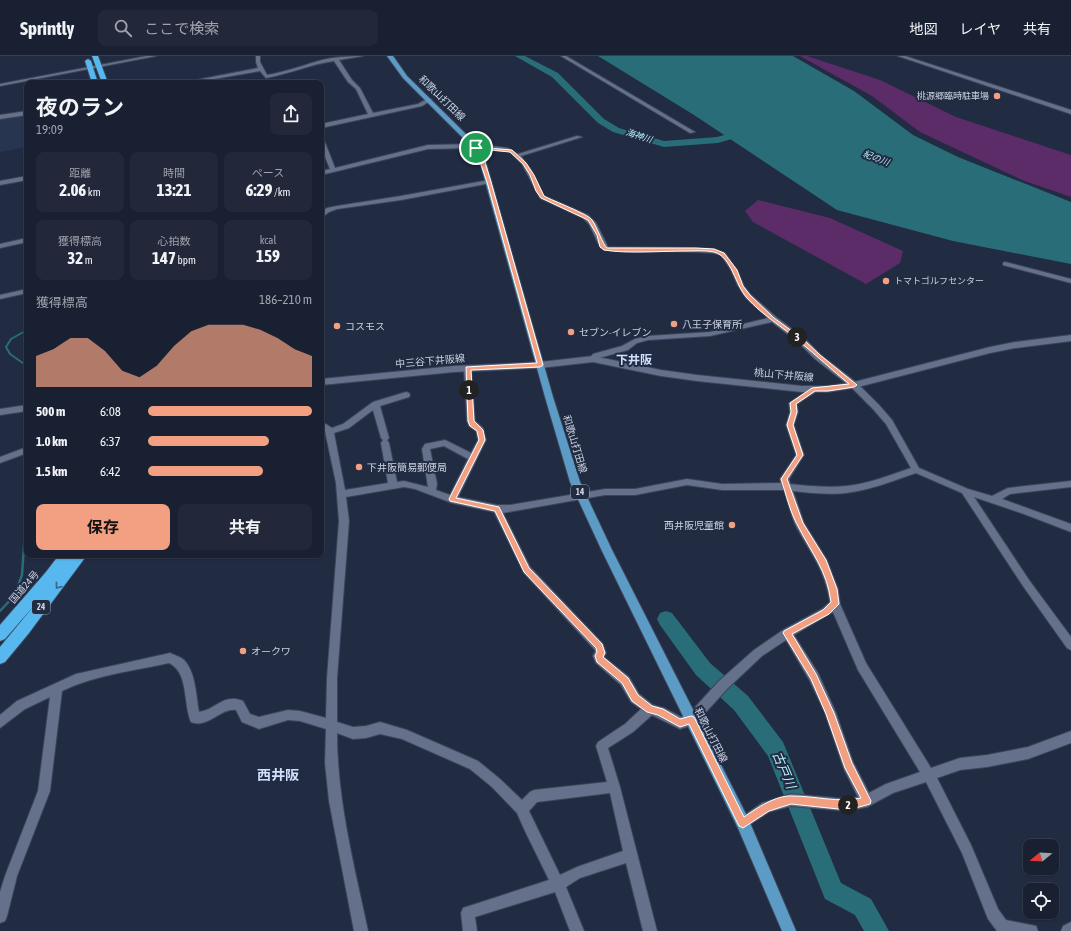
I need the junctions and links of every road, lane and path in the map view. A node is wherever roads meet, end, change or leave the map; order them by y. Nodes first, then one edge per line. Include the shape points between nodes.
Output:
1 (86, 56) edge
2 (94, 56) edge
3 (154, 56) edge
4 (258, 56) edge
5 (361, 56) edge
6 (390, 56) edge
7 (563, 56) edge
8 (900, 56) edge
9 (336, 60) junction
10 (98, 67) junction
11 (91, 69) junction
12 (261, 69) junction
13 (266, 77) junction
14 (28, 80) edge
15 (94, 80) edge
16 (103, 80) edge
17 (200, 80) edge
18 (268, 80) edge
19 (24, 81) edge
20 (0, 85) edge
21 (429, 100) junction
22 (1071, 112) edge
23 (24, 113) edge
24 (371, 115) junction
25 (0, 117) edge
26 (324, 125) edge
27 (692, 132) dead end
28 (579, 137) dead end
29 (476, 147) junction
30 (324, 148) edge
31 (516, 156) junction
32 (333, 170) junction
33 (324, 172) edge
34 (24, 179) edge
35 (489, 182) junction
36 (0, 183) edge
37 (324, 212) edge
38 (24, 241) edge
39 (0, 246) edge
40 (1005, 264) dead end
41 (1071, 280) edge
42 (24, 292) edge
43 (0, 297) edge
44 (773, 319) junction
45 (1071, 338) edge
46 (593, 359) junction
47 (540, 365) junction
48 (468, 369) junction
49 (324, 382) edge
50 (854, 385) junction
51 (814, 389) junction
52 (406, 395) dead end
53 (376, 404) junction
54 (24, 408) edge
55 (0, 412) edge
56 (324, 427) edge
57 (329, 432) junction
58 (24, 451) edge
59 (474, 458) junction
60 (0, 460) edge
61 (916, 470) junction
62 (1071, 484) edge
63 (393, 485) junction
64 (787, 487) junction
65 (965, 491) junction
66 (431, 492) junction
67 (341, 494) junction
68 (582, 497) junction
69 (452, 499) junction
70 (993, 500) junction
71 (497, 509) junction
72 (1071, 528) edge
73 (64, 558) edge
74 (79, 558) edge
75 (835, 604) junction
76 (787, 633) junction
77 (0, 635) edge
78 (1071, 645) edge
79 (0, 657) edge
80 (57, 688) junction
81 (650, 709) junction
82 (2, 717) edge
83 (691, 720) junction
84 (332, 725) junction
85 (1071, 737) edge
86 (929, 775) junction
87 (614, 787) junction
88 (867, 801) junction
89 (522, 808) junction
90 (743, 823) junction
91 (630, 855) junction
92 (558, 884) junction
93 (0, 916) edge
94 (1071, 929) edge
95 (361, 931) edge
96 (470, 931) edge
97 (578, 931) edge
98 (650, 931) edge
99 (789, 931) edge
100 (1031, 931) edge
101 (1068, 931) edge

1 - 11 highway
2 - 10 highway
3 - 10 street
4 - 12 street
5 - 9 street
6 - 21 main road, 和歌山打田線 / 14 via 405,77
7 - 27 street
8 - 22 street
9 - 13 street
9 - 24 street via 358,88
10 - 11 street
10 - 16 highway
11 - 14 street
11 - 15 highway
12 - 13 street
12 - 17 street
13 - 18 street
19 - 20 street
21 - 24 street via 420,105
21 - 29 main road, 和歌山打田線 / 14
23 - 25 street
24 - 26 street
28 - 31 street
29 - 31 street via 490,150 506,149
29 - 32 street via 428,147
29 - 35 main road, 和歌山打田線 / 14
30 - 32 street
31 - 44 street via 532,175 542,197 590,219 606,249 696,250 723,254 748,296
32 - 33 street
34 - 36 street
35 - 37 street via 340,206
35 - 47 main road, 和歌山打田線 / 14
38 - 39 street
40 - 41 street
42 - 43 street
44 - 46 street via 710,334 648,338
44 - 50 street
45 - 50 main road, 桃山下井阪線 via 996,349
46 - 47 main road, 桃山下井阪線
46 - 51 main road, 桃山下井阪線 via 697,378
47 - 48 main road, 中三谷下井阪線
47 - 68 main road, 和歌山打田線 / 14 via 574,482
48 - 49 main road, 中三谷下井阪線
48 - 59 street via 471,421 480,430 482,437
50 - 51 main road, 桃山下井阪線
50 - 61 street via 889,422
51 - 64 street via 793,403 794,412 790,425 800,455 784,479
52 - 53 street
53 - 57 street via 351,423
53 - 63 street
54 - 55 main road
56 - 57 street
57 - 67 street
58 - 60 street
59 - 66 street via 445,442 428,446 426,449 433,484
59 - 69 street
61 - 64 street via 845,490
61 - 65 street
62 - 70 street via 1008,491
63 - 66 street via 416,486
63 - 67 street
64 - 68 street via 722,488 687,482 636,492 605,492
64 - 75 street via 800,524 822,560 833,589
65 - 70 street
65 - 78 street
66 - 69 street
67 - 84 street via 344,521 332,678
68 - 71 street
68 - 83 main road, 和歌山打田線 / 14
69 - 71 street
70 - 72 street
71 - 81 street via 527,570 600,647 600,660 625,681 635,698
73 - 77 highway, 国道24号 / 24
74 -> 79 highway, 24
75 - 76 street via 826,612
75 - 86 street via 862,666
76 - 83 street via 758,653
76 - 88 street via 814,677 848,765
80 - 82 street
80 - 84 street via 95,674 170,658 179,663 186,676 195,718 229,704 238,705 246,718 259,723 288,715
80 - 93 street via 44,791 11,876
81 - 83 street via 680,723
81 - 87 street via 630,728 602,746
83 - 90 main road, 和歌山打田線 / 14
84 - 89 street via 352,733 380,728 402,734 474,765
84 - 95 street via 331,763 335,801
85 - 86 street via 1028,753 960,764
86 - 88 street via 890,788
86 - 100 street via 967,849 993,914 1002,926
87 - 89 street via 534,796
87 - 91 street
88 - 90 street via 848,806 791,800 766,807
89 - 92 street
90 - 99 main road, 和歌山打田線 / 14
91 - 92 street via 577,873
91 - 98 street
92 - 96 street via 468,913
92 - 97 street
94 - 101 street

